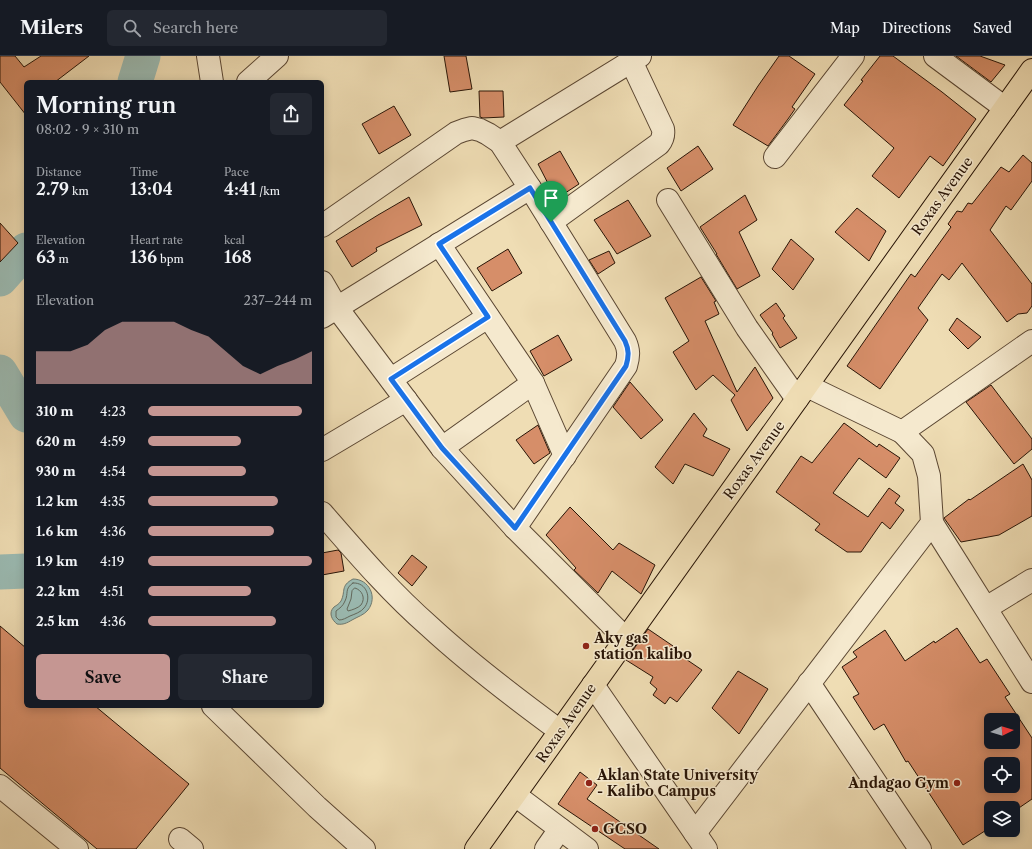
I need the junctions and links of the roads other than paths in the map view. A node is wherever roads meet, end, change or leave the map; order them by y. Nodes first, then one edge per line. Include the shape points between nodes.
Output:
1 (208, 56) edge
2 (278, 56) edge
3 (853, 56) edge
4 (935, 56) edge
5 (636, 59) edge
6 (1032, 70) edge
7 (212, 80) edge
8 (250, 80) edge
9 (1005, 108) junction
10 (500, 142) junction
11 (775, 157) dead end
12 (530, 188) junction
13 (668, 200) dead end
14 (551, 222) junction
15 (324, 225) edge
16 (439, 244) junction
17 (324, 290) edge
18 (330, 312) edge
19 (488, 317) junction
20 (1032, 341) edge
21 (391, 379) junction
22 (532, 383) junction
23 (802, 392) junction
24 (406, 400) junction
25 (902, 432) junction
26 (442, 448) junction
27 (324, 449) edge
28 (565, 456) junction
29 (324, 515) edge
30 (932, 523) junction
31 (515, 528) junction
32 (1032, 580) edge
33 (986, 608) junction
34 (626, 639) junction
35 (1032, 682) edge
36 (809, 683) junction
37 (593, 685) junction
38 (215, 708) edge
39 (560, 731) junction
40 (0, 786) edge
41 (514, 795) junction
42 (560, 829) junction
43 (700, 841) edge
44 (77, 849) edge
45 (364, 849) edge
46 (476, 849) edge
47 (546, 849) edge
48 (587, 849) edge
49 (920, 849) edge

1 - 7 street
2 - 8 street
3 - 11 street
4 - 9 street
5 - 10 street
5 - 14 street via 664,133 662,141
6 - 9 main road, Roxas Avenue
9 - 23 main road, Roxas Avenue
10 - 12 street
10 - 15 street via 472,128 456,133
12 - 14 street
12 - 16 street
13 - 23 street via 748,328
14 - 28 street via 625,341 629,357 626,366
16 - 18 street
16 - 19 street
17 - 18 street
18 - 21 street
19 - 21 street
19 - 22 street
20 - 25 street
21 - 24 street
22 - 26 street
22 - 28 street
23 - 25 street
23 - 34 main road, Roxas Avenue
24 - 26 street
24 - 27 street
25 - 30 street via 924,454 929,476
26 - 31 street
28 - 31 street
29 - 39 street via 372,571 428,626 502,688
30 - 33 street
30 - 36 street
31 - 34 street
32 - 33 street
33 - 35 street
34 - 37 main road, Roxas Avenue
36 - 43 street
36 - 49 street
37 - 39 main road, Roxas Avenue
37 - 43 street
38 - 45 street
39 - 41 main road, Roxas Avenue
40 - 44 street
41 - 42 street
41 - 46 main road, Roxas Avenue
42 - 47 street
42 - 48 street

